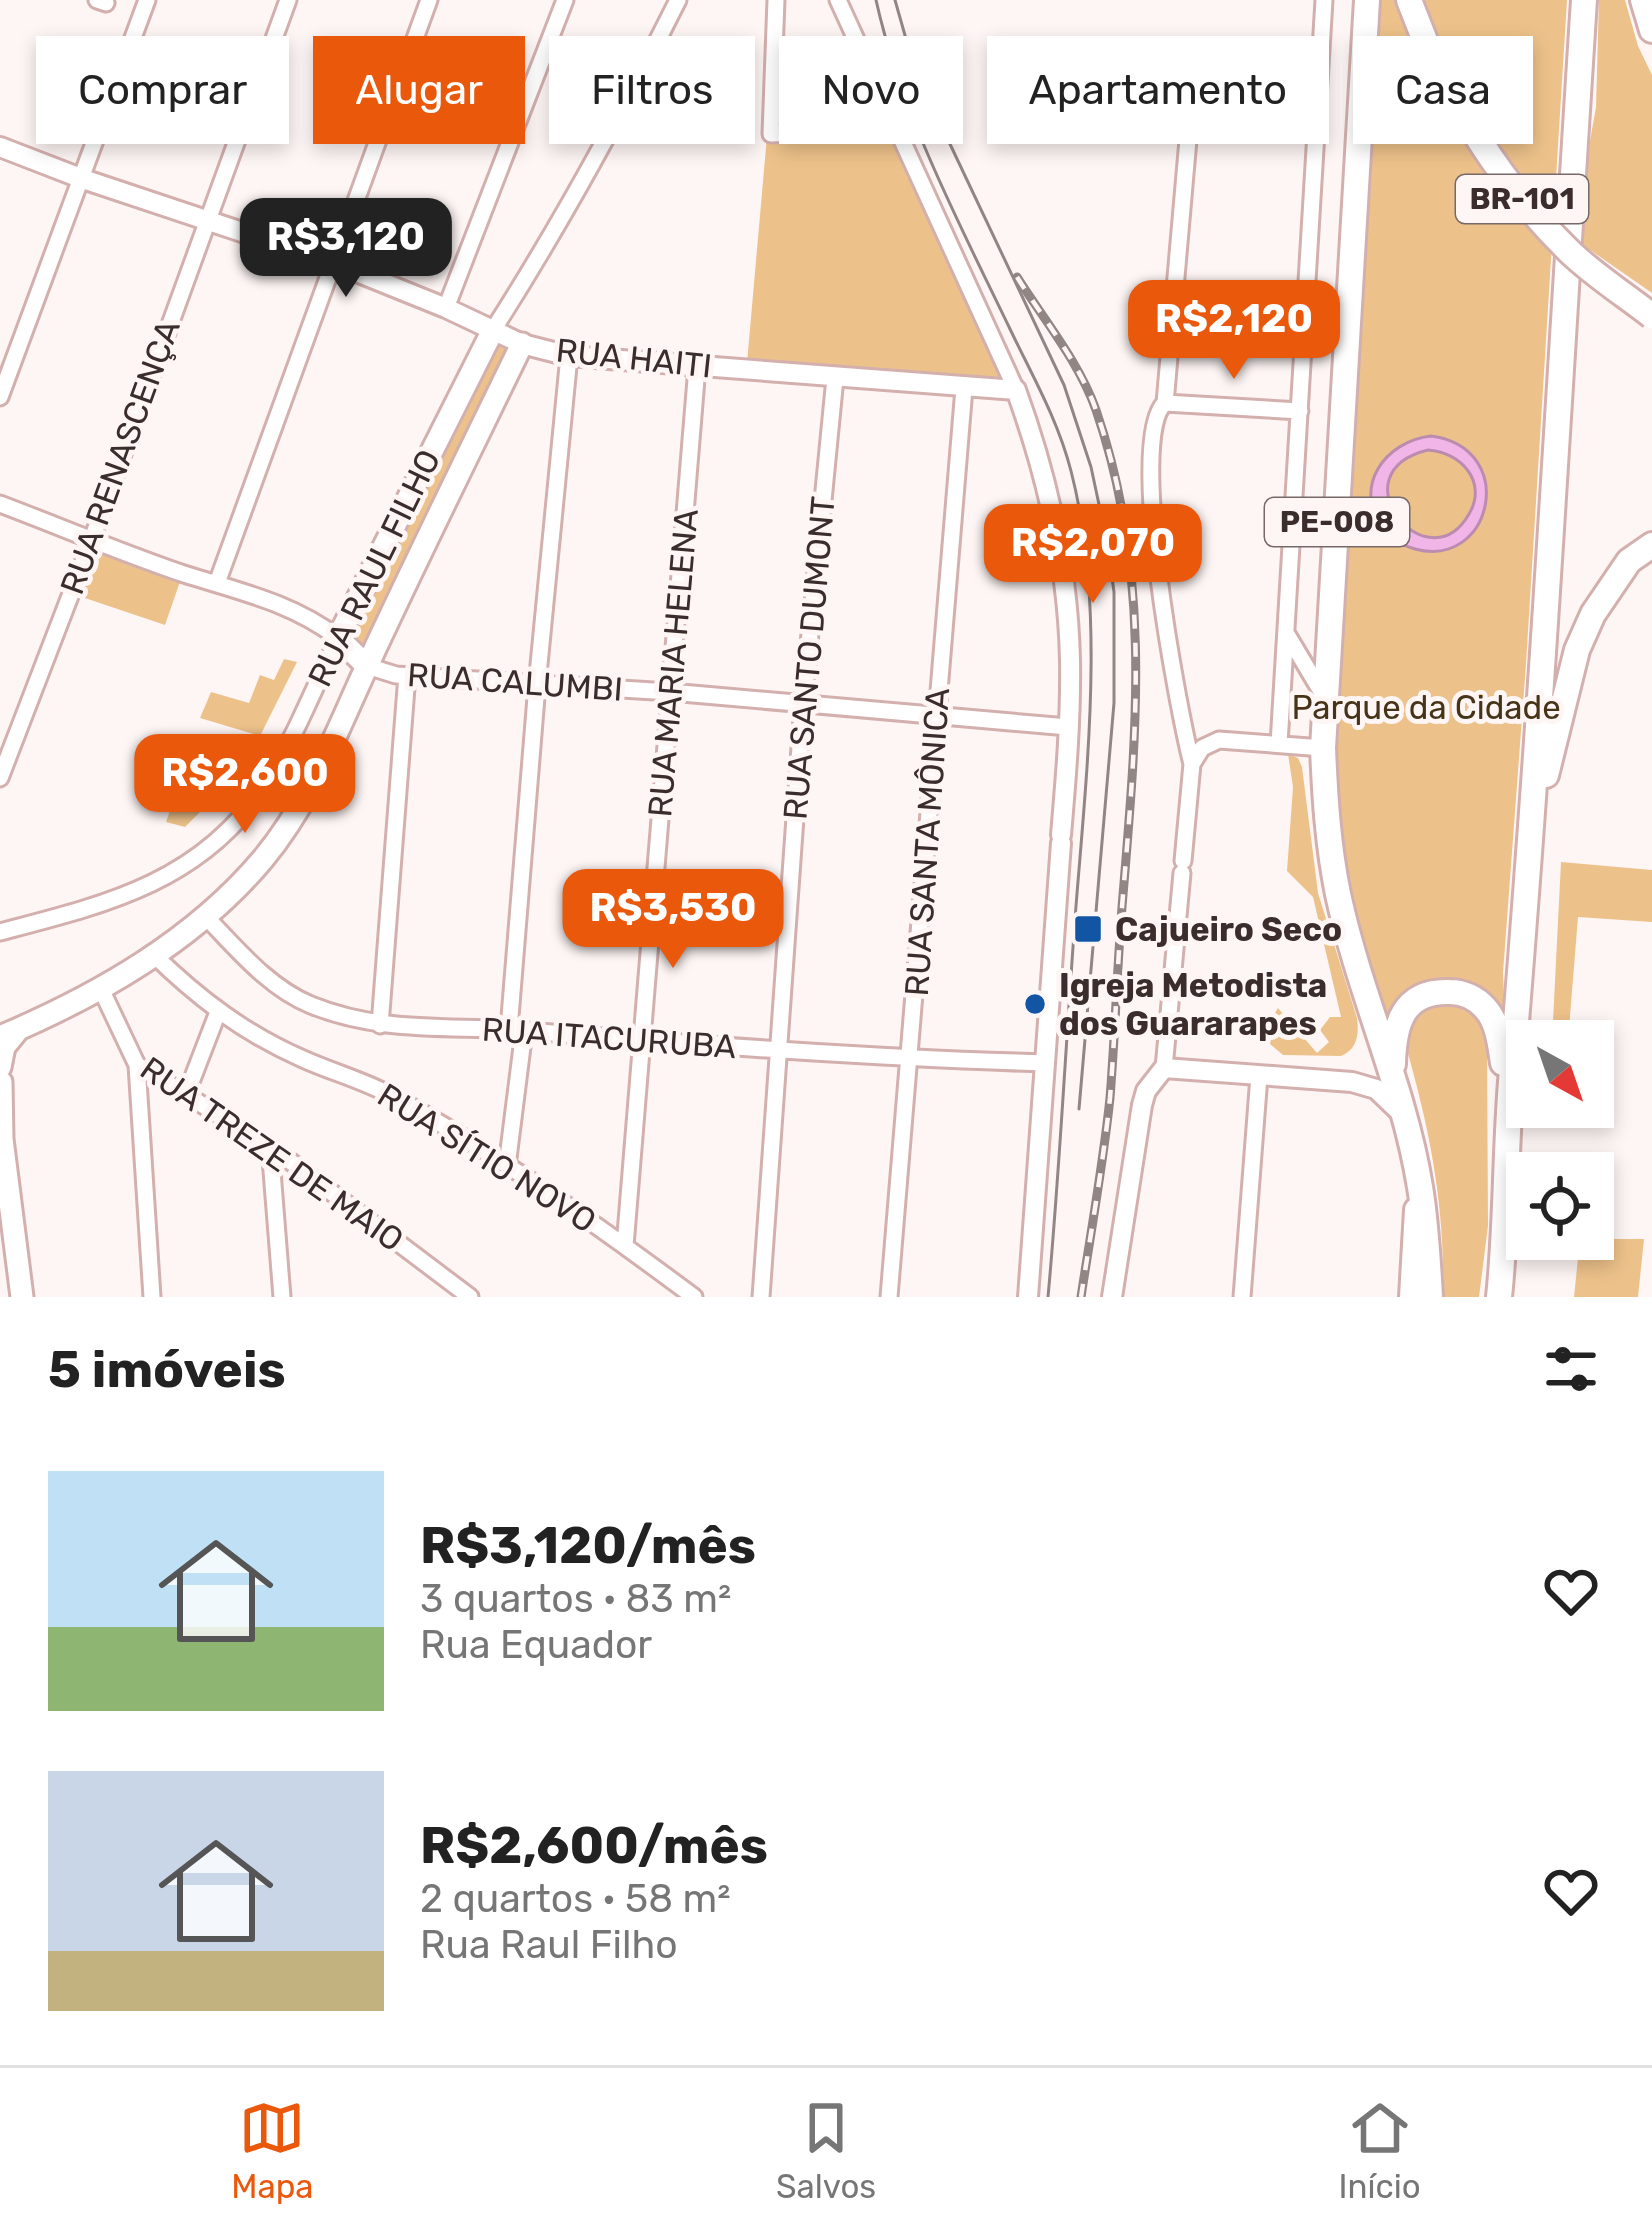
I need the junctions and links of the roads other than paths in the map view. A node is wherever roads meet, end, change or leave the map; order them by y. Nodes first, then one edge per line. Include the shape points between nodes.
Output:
1 (147, 0) edge
2 (288, 0) edge
3 (429, 0) edge
4 (566, 0) edge
5 (678, 0) edge
6 (776, 0) edge
7 (838, 0) edge
8 (1324, 0) edge
9 (1367, 0) edge
10 (1409, 0) edge
11 (1584, 0) edge
12 (1642, 0) edge
13 (1652, 30) edge
14 (854, 36) edge
15 (1321, 36) edge
16 (779, 134) edge
17 (903, 144) edge
18 (1188, 144) edge
19 (1314, 144) edge
20 (0, 146) edge
21 (83, 179) junction
22 (206, 220) junction
23 (332, 262) junction
24 (446, 308) junction
25 (1652, 316) edge
26 (493, 330) junction
27 (522, 344) junction
28 (568, 356) junction
29 (697, 367) junction
30 (835, 378) junction
31 (964, 388) junction
32 (1016, 390) junction
33 (0, 397) edge
34 (1165, 403) junction
35 (1300, 412) junction
36 (0, 505) edge
37 (92, 539) junction
38 (1652, 544) edge
39 (217, 583) junction
40 (1286, 634) junction
41 (338, 638) junction
42 (367, 666) junction
43 (407, 675) junction
44 (537, 685) junction
45 (670, 692) junction
46 (1326, 701) junction
47 (803, 705) junction
48 (937, 717) junction
49 (1068, 727) junction
50 (1279, 744) junction
51 (1323, 748) junction
52 (1192, 764) junction
53 (0, 778) edge
54 (1530, 842) junction
55 (206, 917) junction
56 (0, 932) edge
57 (153, 954) junction
58 (101, 989) junction
59 (218, 1012) junction
60 (1516, 1020) edge
61 (380, 1025) junction
62 (516, 1030) junction
63 (9, 1033) edge
64 (642, 1041) junction
65 (778, 1050) junction
66 (910, 1059) junction
67 (1046, 1063) junction
68 (136, 1065) junction
69 (1165, 1068) junction
70 (1259, 1076) junction
71 (0, 1077) edge
72 (1394, 1082) junction
73 (186, 1095) junction
74 (1506, 1098) edge
75 (1403, 1115) junction
76 (1508, 1128) edge
77 (270, 1146) junction
78 (2, 1151) edge
79 (507, 1166) junction
80 (1420, 1184) junction
81 (626, 1246) junction
82 (22, 1297) edge
83 (152, 1297) edge
84 (282, 1297) edge
85 (470, 1297) edge
86 (694, 1297) edge
87 (761, 1297) edge
88 (890, 1297) edge
89 (1028, 1297) edge
90 (1112, 1297) edge
91 (1242, 1297) edge
92 (1412, 1297) edge
93 (1430, 1297) edge
94 (1499, 1297) edge

1 - 21 street
2 - 22 street, RUA RENASCENÇA
3 - 23 street
4 - 24 street
5 - 26 street
6 - 16 street via 772,134
7 - 14 street
8 - 15 street
9 - 46 main road, PE-008
10 - 25 main road, BR-101, bridge via 1459,111 1510,186 1573,255
11 - 54 main road
12 - 13 main road
17 - 32 street
18 - 34 street
19 - 35 street
20 - 21 street, RUA HAITI
21 - 22 street, RUA HAITI
21 - 33 street
22 - 23 street, RUA HAITI
22 - 37 street, RUA RENASCENÇA
23 - 24 street, RUA HAITI
23 - 39 street
24 - 26 street, RUA HAITI
26 - 27 street, RUA HAITI
26 - 41 main road, RUA RAUL FILHO
27 - 28 street, RUA HAITI
27 - 42 main road
28 - 29 street, RUA HAITI
28 - 44 street
29 - 30 street, RUA HAITI
29 - 45 street, RUA MARIA HELENA
30 - 31 street, RUA HAITI
30 - 47 street, RUA SANTO DUMONT
31 - 32 street, RUA HAITI
31 - 48 street, RUA SANTA MÔNICA
32 - 49 street via 1065,598
34 - 35 street
34 - 52 street via 1154,422 1154,525
35 - 40 street
36 - 37 street, RUA CALUMBI
37 - 39 street, RUA CALUMBI
37 - 53 street, RUA RENASCENÇA
38 - 54 main road via 1629,561 1577,650
39 - 41 street, RUA CALUMBI via 293,610
40 - 46 street
40 - 50 street
41 - 42 main road, RUA CALUMBI
41 - 56 street, RUA RAUL FILHO via 264,787 206,851 141,890
42 - 43 street, RUA CALUMBI
42 - 55 main road via 301,805 259,864
43 - 44 street, RUA CALUMBI
43 - 61 street
44 - 45 street, RUA CALUMBI
44 - 62 street
45 - 47 street, RUA CALUMBI
45 - 64 street, RUA MARIA HELENA
46 - 51 main road, PE-008
47 - 48 street, RUA CALUMBI
47 - 65 street, RUA SANTO DUMONT
48 - 49 street, RUA CALUMBI
48 - 66 street, RUA SANTA MÔNICA
49 - 67 street
50 - 51 street
50 - 52 street via 1212,741
51 - 72 main road, PE-008 via 1338,894
52 - 69 street
54 - 60 main road
55 - 57 main road
55 - 61 street, RUA ITACURUBA via 288,994
57 - 58 main road
57 - 59 street, RUA SÍTIO NOVO
58 - 63 main road
58 - 68 street, RUA TREZE DE MAIO
59 - 73 street
59 - 79 street, RUA SÍTIO NOVO via 295,1055 369,1083
61 - 62 street, RUA ITACURUBA
62 - 64 street, RUA ITACURUBA
62 - 79 street
63 - 71 main road
64 - 65 street, RUA ITACURUBA
64 - 81 street, RUA MARIA HELENA
65 - 66 street, RUA ITACURUBA
65 - 87 street, RUA SANTO DUMONT
66 - 67 street, RUA ITACURUBA
66 - 88 street, RUA SANTA MÔNICA
67 - 89 street
68 - 73 street, RUA TREZE DE MAIO
68 - 83 street
69 - 70 street
69 - 90 street via 1142,1105
70 - 75 street via 1365,1084
70 - 91 street
71 - 78 main road
72 - 74 main road via 1396,1027 1405,1010 1424,995 1460,992 1496,1026
72 - 75 main road, PE-008
73 - 77 street, RUA TREZE DE MAIO
75 - 80 main road, PE-008
76 - 94 main road
77 - 84 street
77 - 85 street, RUA TREZE DE MAIO
78 - 82 main road
79 - 81 street, RUA SÍTIO NOVO
80 - 92 main road
80 - 93 main road, PE-008
81 - 86 street, RUA SÍTIO NOVO

